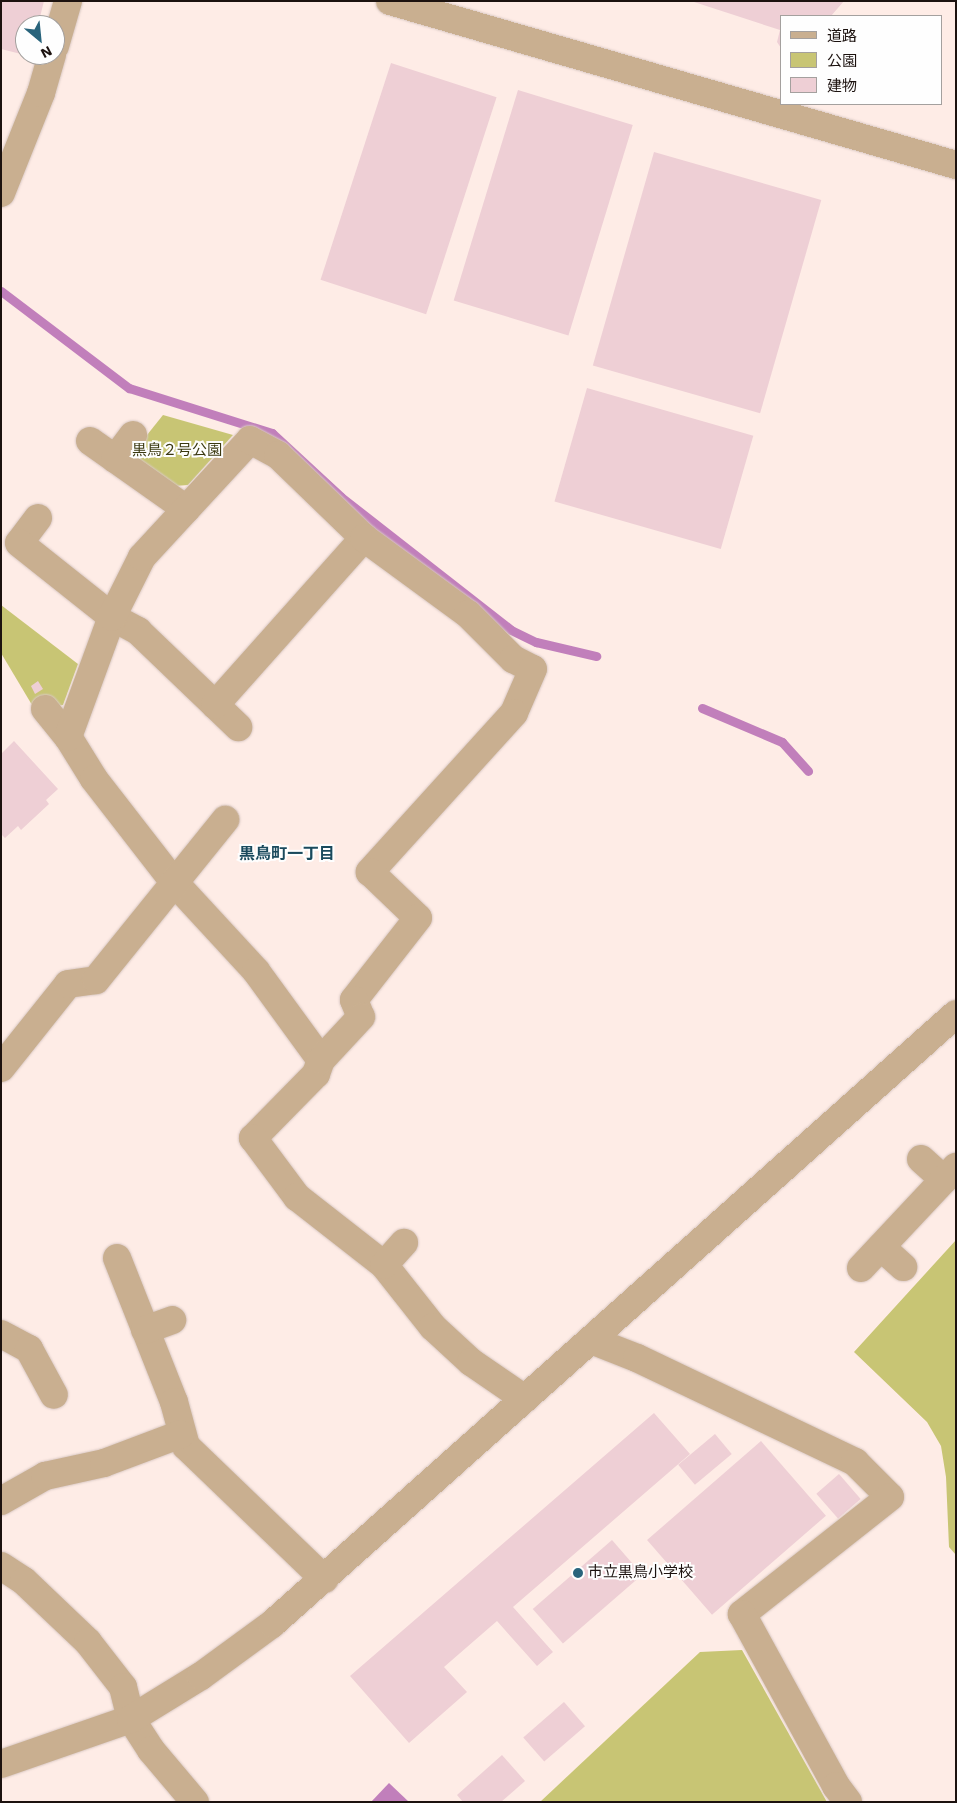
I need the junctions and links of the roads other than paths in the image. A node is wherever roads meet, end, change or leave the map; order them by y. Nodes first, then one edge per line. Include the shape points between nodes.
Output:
1 (68, 1) edge
2 (390, 1) edge
3 (64, 15) edge
4 (49, 65) edge
5 (956, 165) edge
6 (1, 193) edge
7 (133, 434) dead end
8 (90, 441) dead end
9 (115, 459) junction
10 (186, 509) junction
11 (38, 518) dead end
12 (364, 538) junction
13 (112, 617) junction
14 (215, 706) junction
15 (45, 709) dead end
16 (238, 727) dead end
17 (68, 737) junction
18 (225, 820) dead end
19 (174, 882) junction
20 (953, 1023) edge
21 (321, 1060) junction
22 (1, 1068) edge
23 (921, 1159) dead end
24 (950, 1174) edge
25 (404, 1243) dead end
26 (881, 1247) junction
27 (117, 1258) dead end
28 (384, 1265) junction
29 (904, 1267) dead end
30 (861, 1268) dead end
31 (172, 1320) dead end
32 (145, 1330) junction
33 (1, 1334) edge
34 (591, 1340) junction
35 (54, 1395) dead end
36 (525, 1399) junction
37 (181, 1434) junction
38 (1, 1501) edge
39 (1, 1566) edge
40 (324, 1579) junction
41 (131, 1718) junction
42 (1, 1764) edge
43 (196, 1802) edge
44 (848, 1802) edge

1 - 3 street
2 - 5 street
4 - 6 street
7 - 9 street
8 - 9 street
9 - 10 street
10 - 12 street via 250,440 278,455
10 - 13 street via 142,557
11 - 13 street via 19,543
12 - 14 street
12 - 21 street via 468,614 513,659 533,669 514,713 370,872 418,918 354,1000 361,1017
13 - 14 street via 138,631
13 - 17 street
14 - 16 street
15 - 17 street
17 - 19 street via 94,778
18 - 19 street
19 - 21 street via 256,971
19 - 22 street via 96,980 68,984
20 - 34 street
21 - 28 street via 316,1074 253,1138 297,1196
23 - 24 street
24 - 26 street
25 - 28 street
26 - 29 street
26 - 30 street
27 - 32 street
28 - 36 street via 433,1327 471,1362
31 - 32 street
32 - 37 street via 174,1402
33 - 35 street via 29,1349
34 - 36 street
34 - 44 street via 636,1358 855,1462 890,1497 742,1614 836,1786
36 - 40 street
37 - 38 street via 104,1463 45,1476
37 - 40 street via 186,1446
39 - 41 street via 24,1581 88,1642 123,1687
40 - 41 street via 243,1645
41 - 42 street
41 - 43 street via 151,1750

